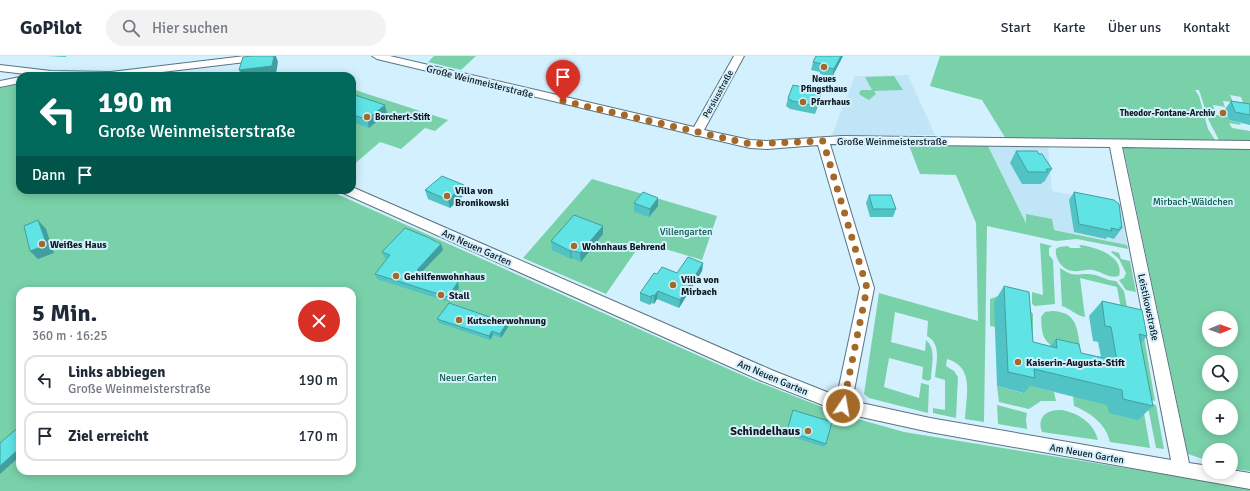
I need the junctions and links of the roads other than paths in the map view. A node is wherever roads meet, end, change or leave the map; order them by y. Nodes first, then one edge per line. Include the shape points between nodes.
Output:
1 (270, 56) edge
2 (377, 56) edge
3 (739, 56) edge
4 (0, 68) edge
5 (27, 72) edge
6 (136, 72) edge
7 (16, 81) edge
8 (0, 84) edge
9 (696, 133) junction
10 (823, 141) junction
11 (1115, 143) junction
12 (1250, 145) edge
13 (356, 194) edge
14 (843, 406) junction
15 (1182, 470) junction
16 (1250, 480) edge

1 - 6 street
2 - 9 street, Große Weinmeisterstraße
3 - 9 street, Persiusstraße
4 - 5 street
7 - 8 street
9 - 10 street, Große Weinmeisterstraße via 750,144
10 - 11 street, Große Weinmeisterstraße
10 - 14 street via 867,288
11 - 12 street, Große Weinmeisterstraße
11 - 15 street, Leistikowstraße
13 - 14 street, Am Neuen Garten via 768,376
14 - 15 street, Am Neuen Garten via 930,425
15 - 16 street, Am Neuen Garten

